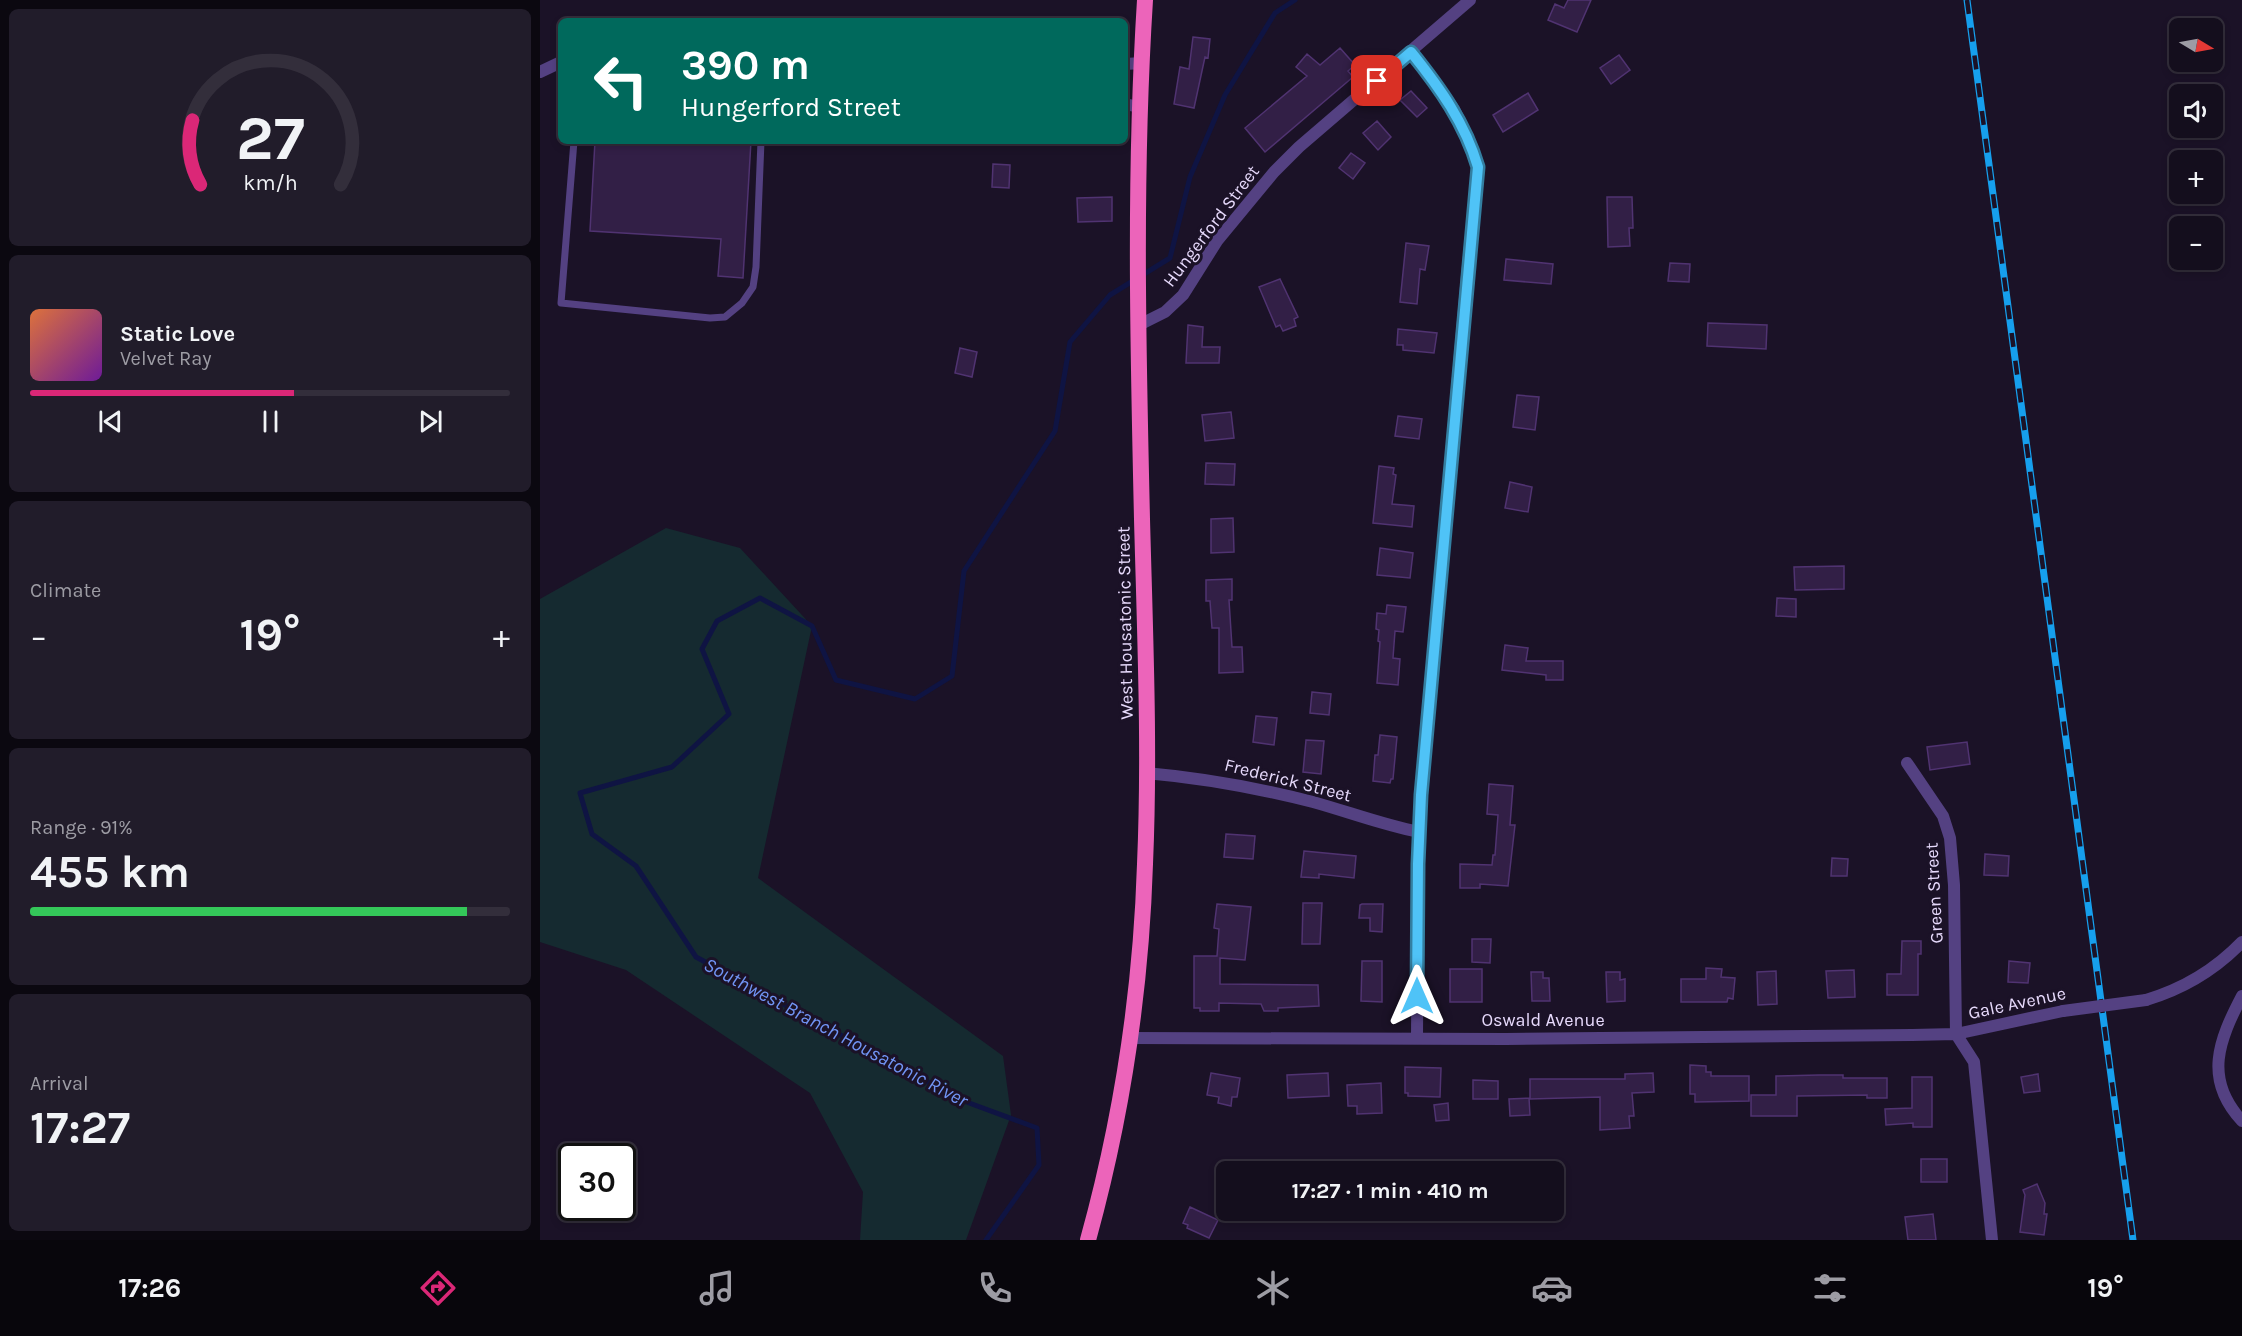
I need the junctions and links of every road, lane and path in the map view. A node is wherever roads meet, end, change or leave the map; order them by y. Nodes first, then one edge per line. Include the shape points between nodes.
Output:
1 (1145, 0) edge
2 (1470, 0) edge
3 (1411, 52) junction
4 (558, 63) edge
5 (1133, 63) edge
6 (540, 72) edge
7 (1132, 106) edge
8 (574, 144) edge
9 (761, 144) edge
10 (1139, 325) junction
11 (1907, 763) dead end
12 (1146, 773) junction
13 (1419, 832) junction
14 (2242, 942) edge
15 (2242, 996) edge
16 (1956, 1034) junction
17 (1130, 1038) junction
18 (1417, 1038) junction
19 (2242, 1121) edge
20 (1088, 1240) edge
21 (1992, 1240) edge

1 - 5 highway, West Housatonic Street
2 - 3 street, Hungerford Street
3 - 10 street, Hungerford Street via 1290,156 1217,241 1183,295 1165,312
3 - 13 street via 1454,109 1478,167
4 - 6 street
5 - 7 highway, West Housatonic Street
7 - 10 highway, West Housatonic Street
8 - 9 lane via 561,303 710,318 725,316 753,287
10 - 12 highway, West Housatonic Street
11 - 16 street, Green Street via 1943,816 1950,838
12 - 13 street, Frederick Street via 1232,784
12 - 17 highway, West Housatonic Street via 1146,863
13 - 18 street
14 - 16 street, Gale Avenue, bridge via 2209,971 2183,987 2146,1000 2063,1011
15 - 19 street via 2228,1021 2218,1066 2221,1088
16 - 18 street, Oswald Avenue
16 - 21 street, Gale Avenue via 1974,1062
17 - 18 street, Oswald Avenue
17 - 20 highway, West Housatonic Street via 1113,1140

